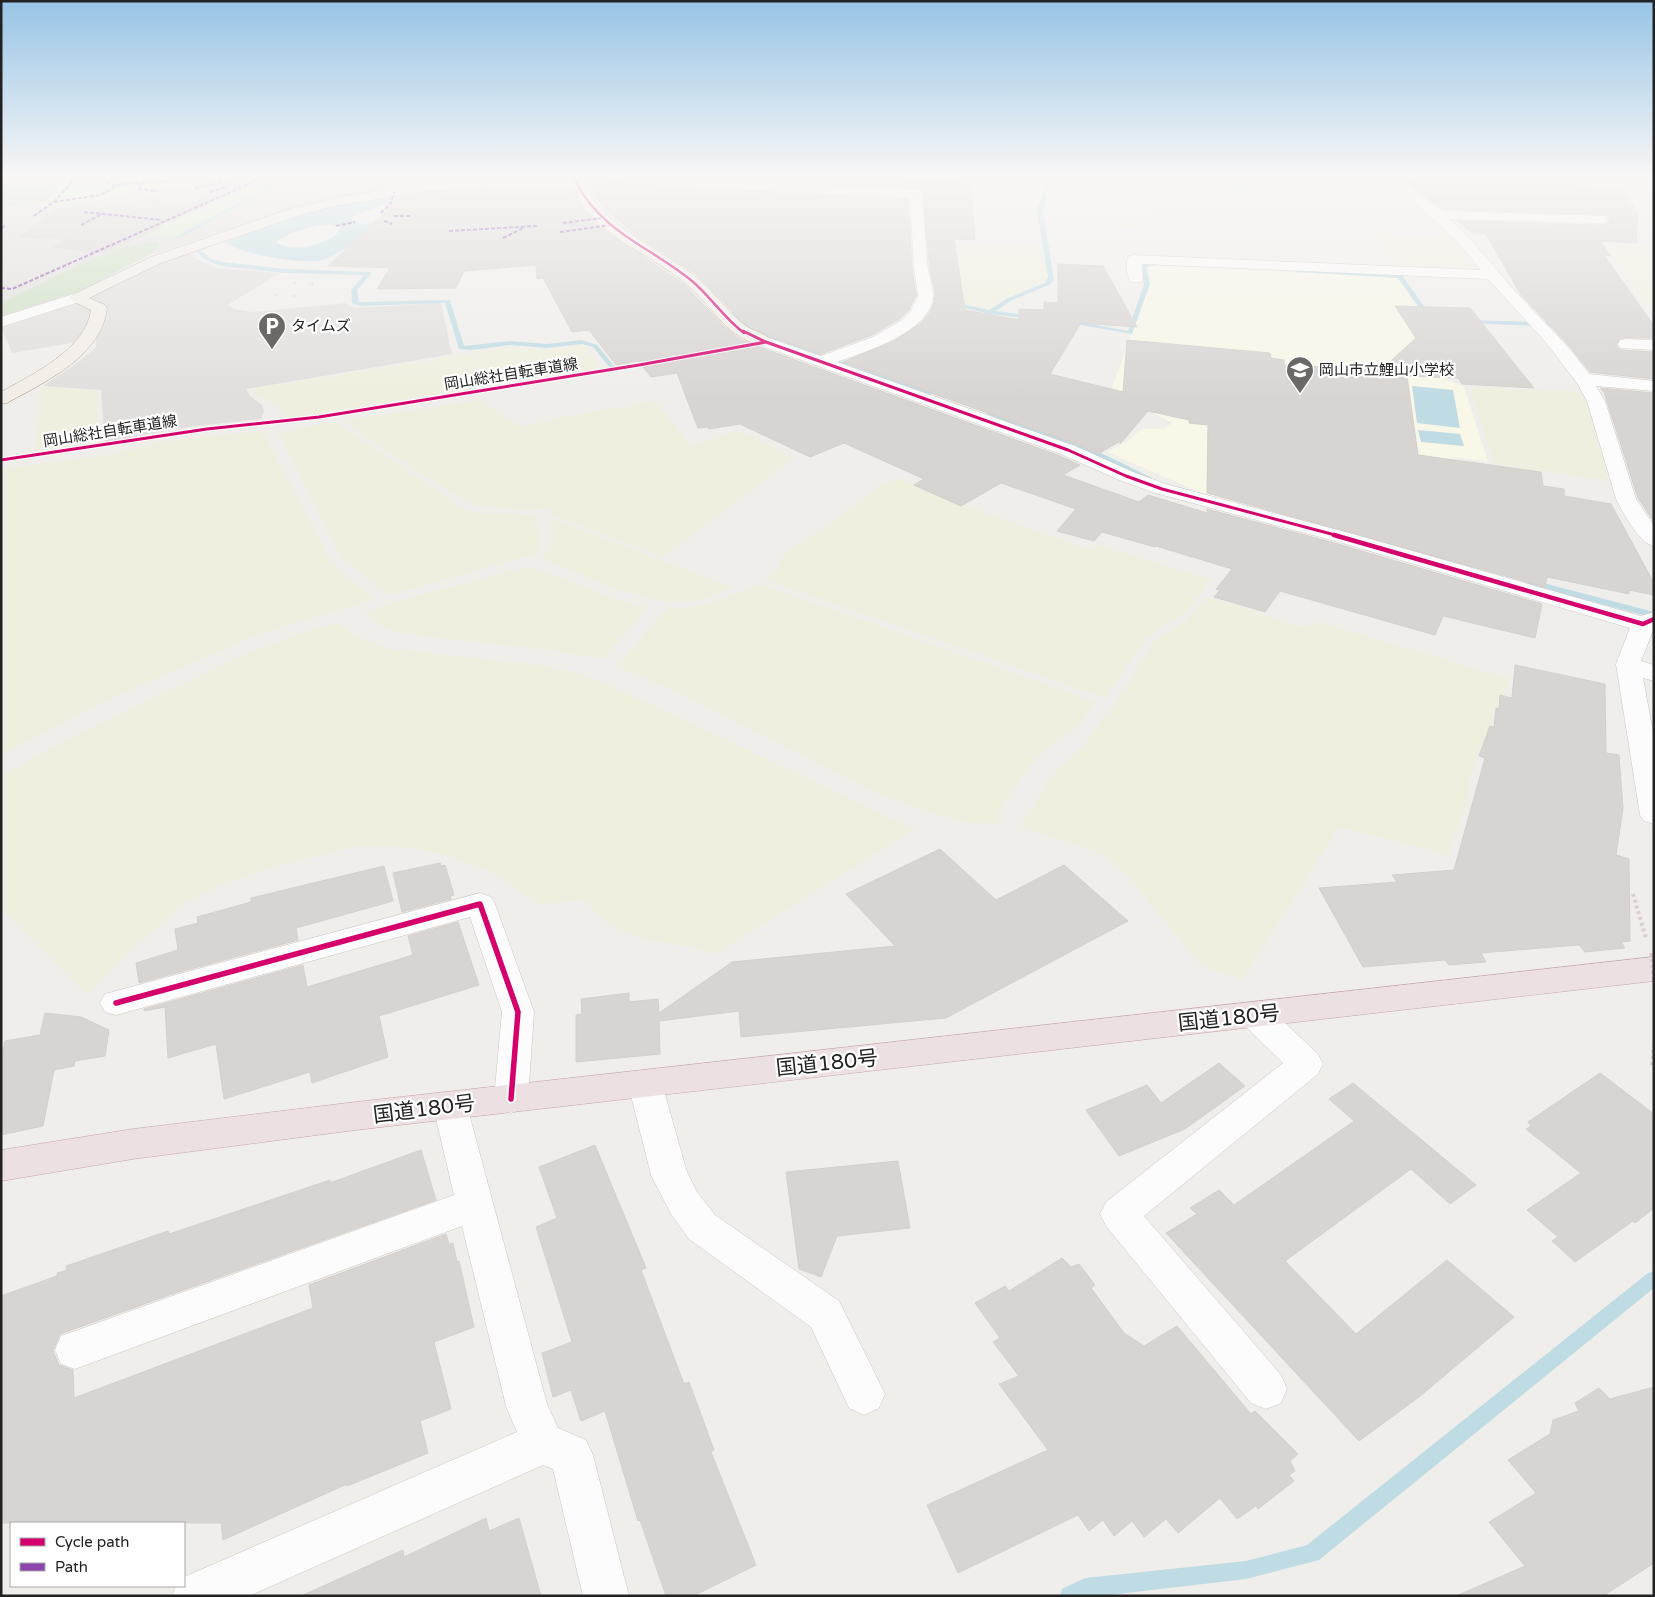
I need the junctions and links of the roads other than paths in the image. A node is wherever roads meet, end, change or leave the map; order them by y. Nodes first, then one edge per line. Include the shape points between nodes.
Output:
1 (183, 251) edge
2 (645, 251) edge
3 (920, 251) edge
4 (1473, 251) edge
5 (1493, 275) junction
6 (1136, 279) dead end
7 (77, 298) junction
8 (1, 322) edge
9 (766, 342) joint
10 (1626, 344) dead end
11 (1654, 345) edge
12 (820, 362) junction
13 (1583, 378) junction
14 (1654, 386) edge
15 (1, 400) edge
16 (1651, 533) edge
17 (1648, 622) edge
18 (1628, 664) junction
19 (1654, 674) edge
20 (1654, 815) edge
21 (1652, 961) edge
22 (116, 1003) dead end
23 (1255, 1015) junction
24 (646, 1084) junction
25 (511, 1099) junction
26 (450, 1106) junction
27 (1, 1166) edge
28 (476, 1204) junction
29 (75, 1350) dead end
30 (1266, 1389) dead end
31 (864, 1394) dead end
32 (543, 1443) junction
33 (195, 1596) edge
34 (606, 1596) edge

1 - 7 main road via 156,260
2 - 9 main road via 693,282 745,333
3 - 12 street via 925,301 921,311 906,324 870,343
4 - 5 street
5 - 6 street via 1134,260
5 - 13 street via 1534,317
7 - 8 street
7 - 15 main road via 99,308 95,330 58,365
9 - 12 street
10 - 11 street
12 - 17 street via 1060,447 1162,489
13 - 14 street
13 - 16 street via 1596,402 1626,499
17 - 18 street
18 - 19 street
18 - 20 street
21 - 23 highway, 国道180号
22 - 25 street via 480,904 518,1012
23 - 24 highway, 国道180号
23 - 30 street via 1306,1064 1119,1214
24 - 25 highway, 国道180号
24 - 31 street via 669,1175 684,1203 702,1227 824,1314
25 - 26 highway, 国道180号
26 - 27 highway, 国道180号 via 133,1144
26 - 28 street
28 - 29 street
28 - 32 street via 527,1406
32 - 33 street
32 - 34 street via 572,1455

